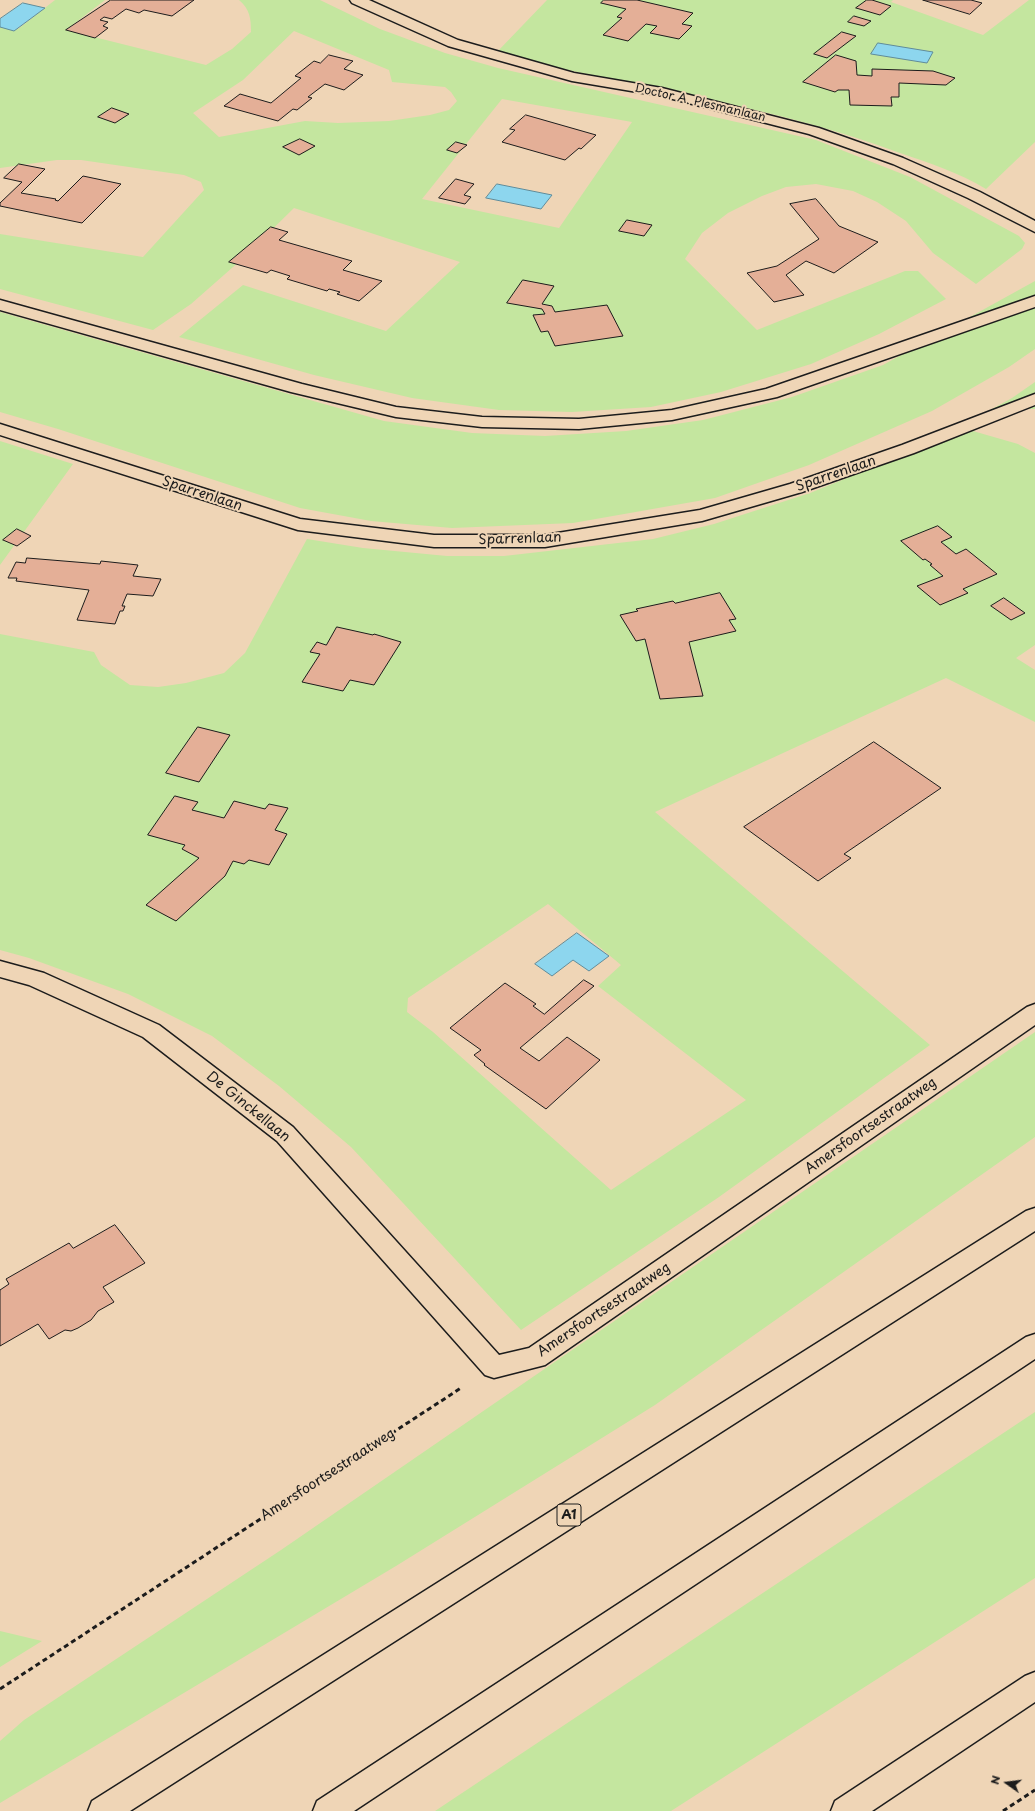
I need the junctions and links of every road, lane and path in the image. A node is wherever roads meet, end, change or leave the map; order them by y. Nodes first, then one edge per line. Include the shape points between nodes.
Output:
1 (357, 0) edge
2 (1035, 227) edge
3 (1035, 300) edge
4 (0, 305) edge
5 (1035, 399) edge
6 (0, 429) edge
7 (0, 969) edge
8 (1035, 1013) edge
9 (1035, 1218) edge
10 (1035, 1345) edge
11 (494, 1367) junction
12 (1035, 1686) edge
13 (0, 1689) edge
14 (1035, 1790) edge
15 (103, 1811) edge
16 (328, 1811) edge
17 (846, 1811) edge
18 (1003, 1811) edge

1 - 2 main road, Doctor A. Plesmanlaan via 453,43 505,58 572,77 662,92 814,131 898,161 974,195
3 - 4 main road via 771,392 672,415 579,424 482,422 396,412 297,388
5 - 6 main road, Sparrenlaan via 908,449 796,488 702,515 545,541 434,541 298,524
7 - 11 main road, De Ginckellaan via 36,978 151,1031 285,1134
8 - 11 main road, Amersfoortsestraatweg via 536,1357
9 - 15 main road, A1
10 - 16 main road
11 - 13 path, Amersfoortsestraatweg
12 - 17 main road
14 - 18 path

